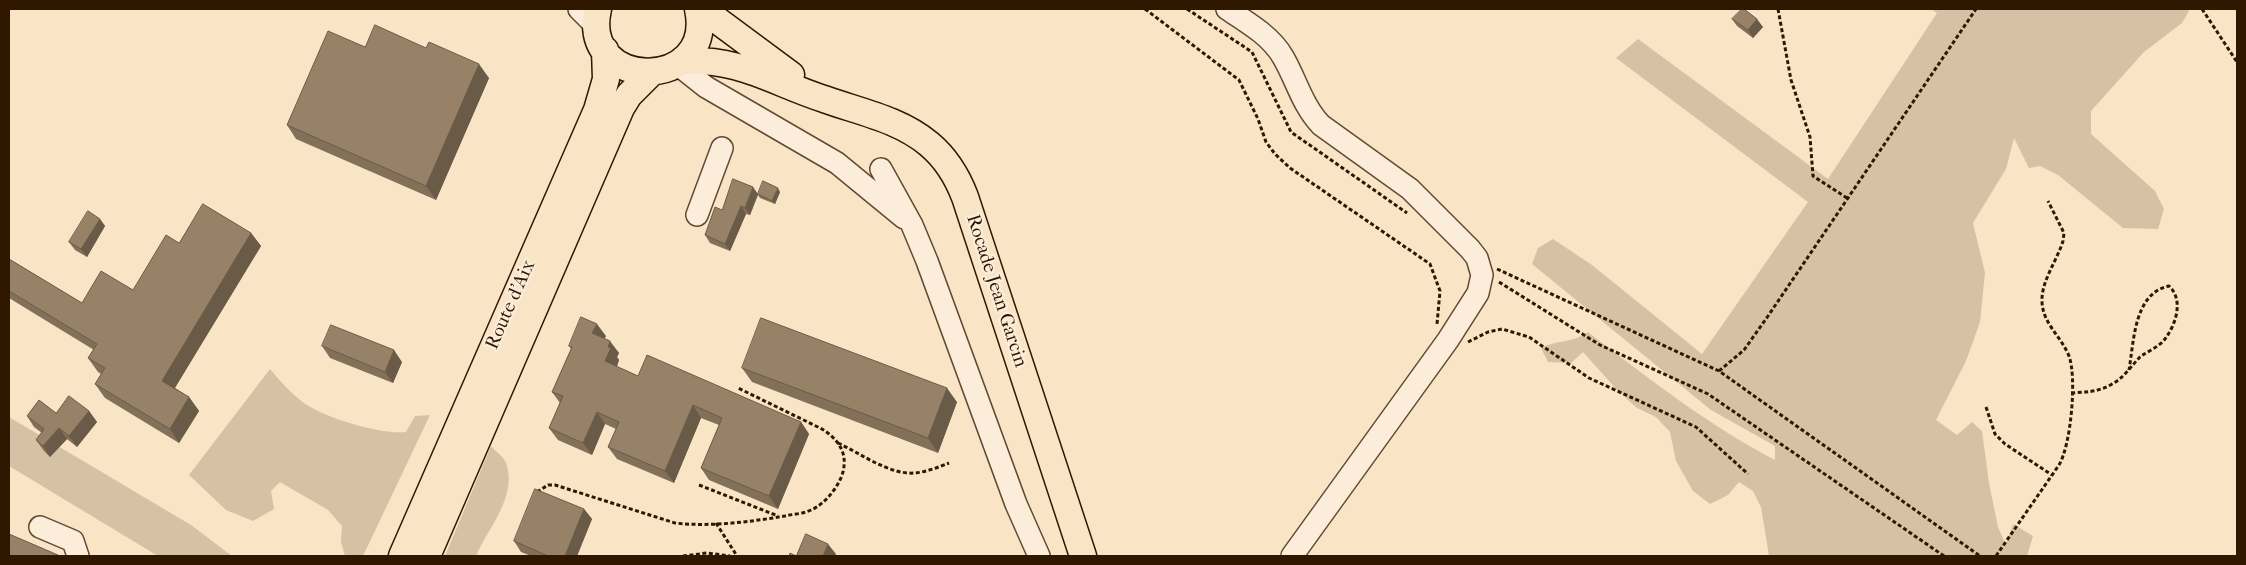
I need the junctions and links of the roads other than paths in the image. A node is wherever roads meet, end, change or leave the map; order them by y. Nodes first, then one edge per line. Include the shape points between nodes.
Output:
1 (579, 9) edge
2 (698, 9) edge
3 (702, 9) edge
4 (1227, 9) edge
5 (600, 29) edge
6 (680, 62) junction
7 (651, 73) junction
8 (824, 99) junction
9 (722, 148) dead end
10 (881, 169) dead end
11 (697, 215) dead end
12 (912, 225) junction
13 (40, 527) dead end
14 (78, 556) edge
15 (402, 556) edge
16 (427, 556) edge
17 (1038, 556) edge
18 (1083, 556) edge
19 (1292, 556) edge

1 - 5 street
2 - 6 main road via 700,29 696,41
3 - 8 main road, Rocade Jean Garcin
4 - 19 street via 1273,43 1283,56 1312,116 1410,189 1470,249 1482,272 1478,293 1434,359
5 - 7 main road via 614,60 625,68
5 - 15 main road, Route d'Aix via 606,79 597,110
6 - 7 main road, Rocade Jean Garcin
6 - 8 main road, Rocade Jean Garcin via 710,60 748,68
6 - 12 street via 706,87 837,163
7 - 16 main road, Route d'Aix via 621,108
8 - 18 main road, Rocade Jean Garcin via 912,132 948,162 957,178
9 - 11 street
10 - 12 street
12 - 17 street
13 - 14 street via 73,541

